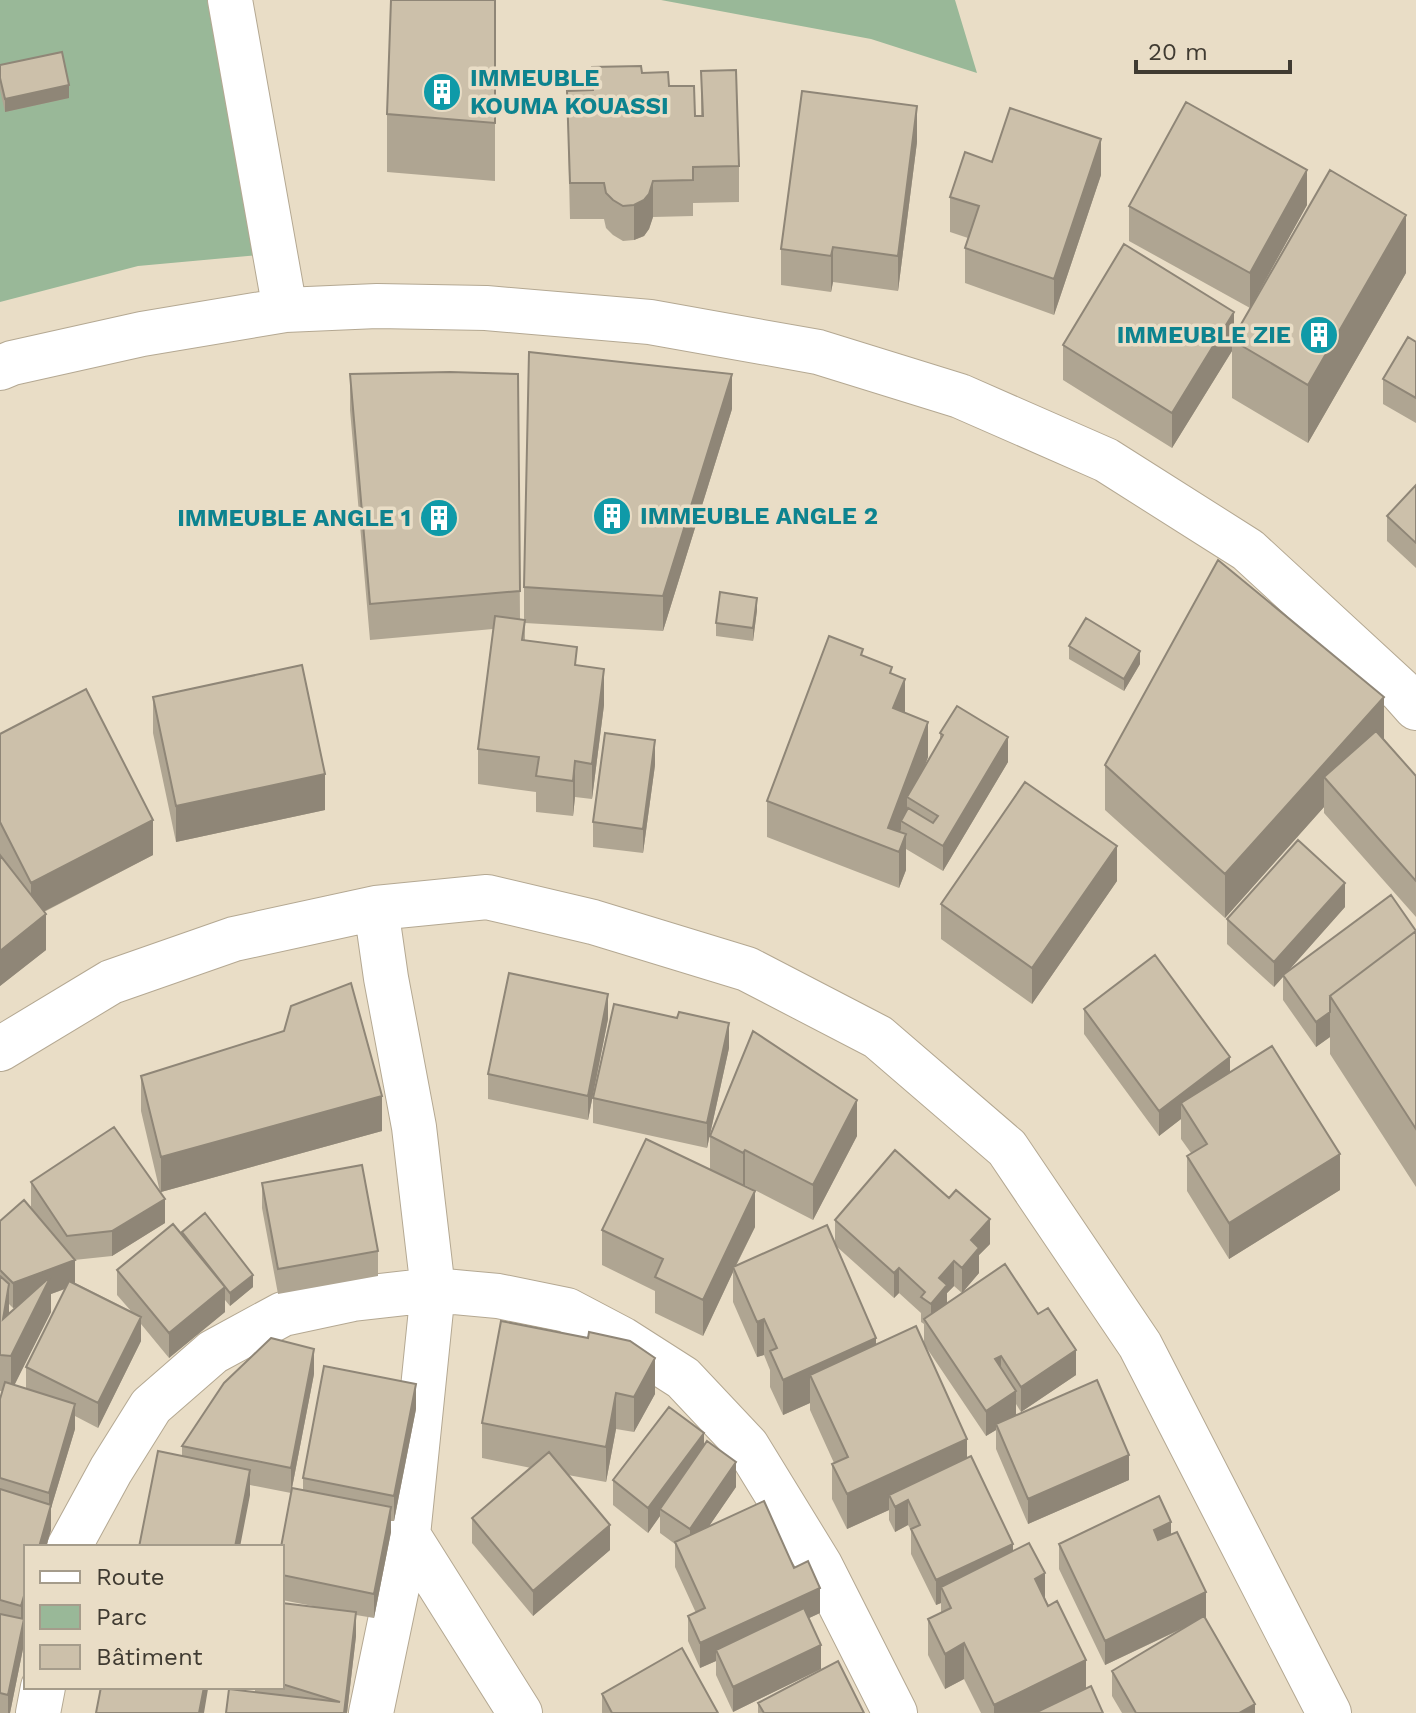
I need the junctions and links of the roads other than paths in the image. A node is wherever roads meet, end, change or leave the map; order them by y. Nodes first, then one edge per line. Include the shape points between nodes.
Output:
1 (230, 0) edge
2 (285, 310) junction
3 (0, 368) edge
4 (1416, 708) edge
5 (376, 908) junction
6 (0, 1049) edge
7 (433, 1290) junction
8 (408, 1535) junction
9 (70, 1545) edge
10 (43, 1689) edge
11 (38, 1713) edge
12 (371, 1713) edge
13 (520, 1713) edge
14 (895, 1713) edge
15 (1329, 1713) edge

1 - 2 street
2 - 3 street via 142,334
2 - 4 street via 486,308 650,322 818,352 960,396 1106,460 1248,550
5 - 6 street via 234,939 111,982
5 - 7 street via 414,1127
5 - 15 street via 487,897 593,922 747,969 878,1037 1007,1148 1140,1345
7 - 8 street
7 - 9 street via 283,1314 213,1352 151,1406
7 - 14 street via 567,1310 683,1378 747,1446 820,1565
8 - 12 street
8 - 13 street
10 - 11 street

